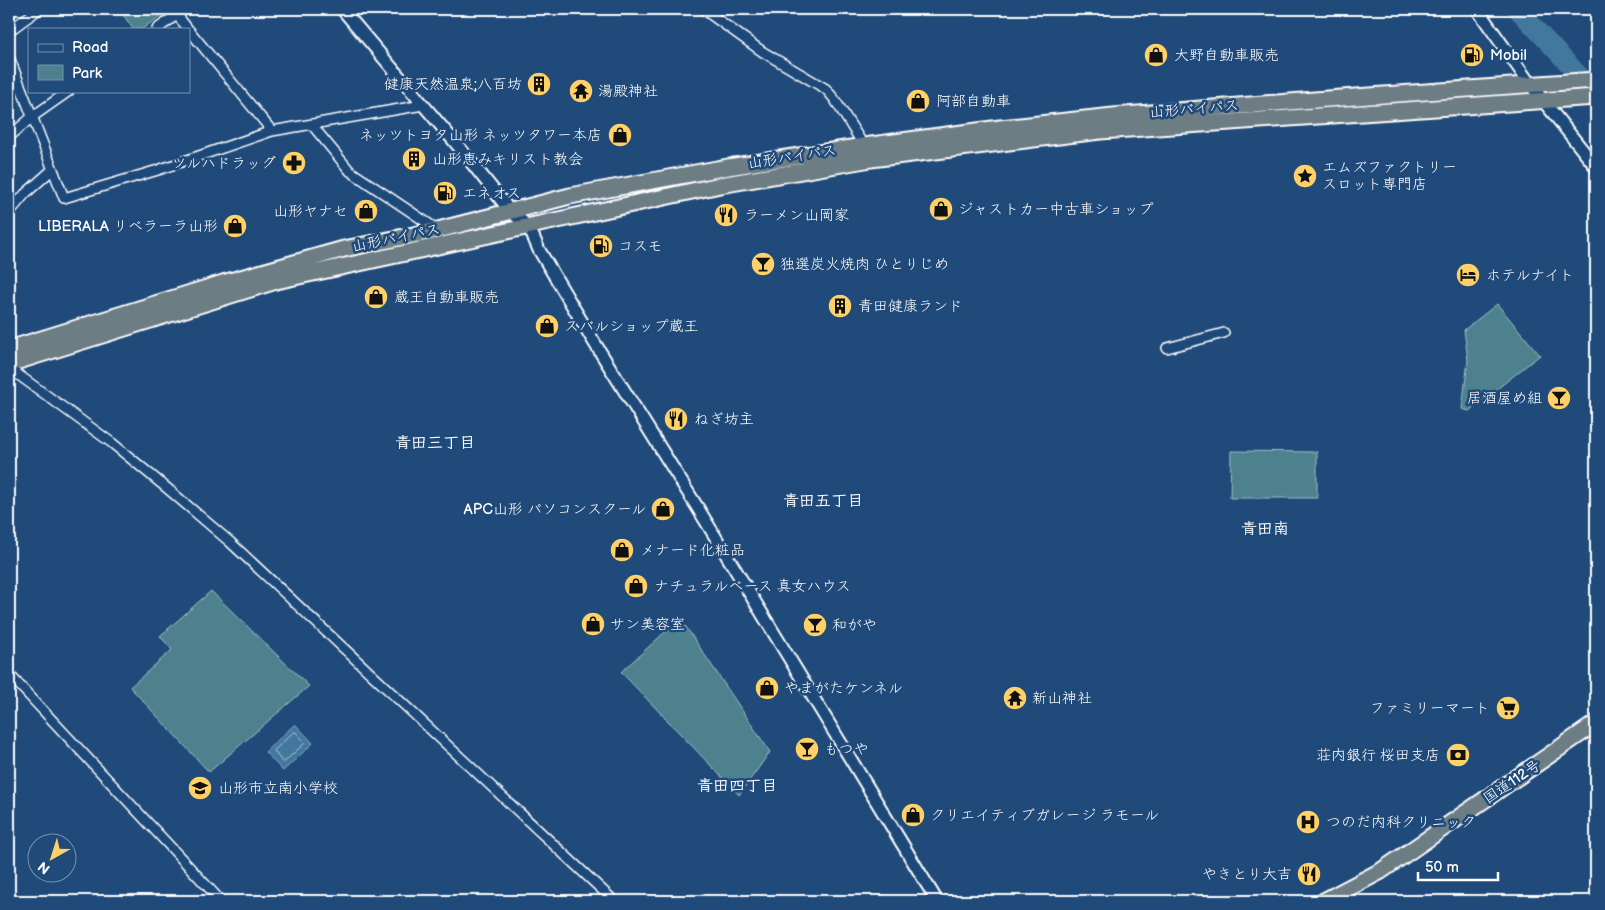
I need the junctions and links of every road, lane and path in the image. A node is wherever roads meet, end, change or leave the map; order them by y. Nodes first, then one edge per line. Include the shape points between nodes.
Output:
1 (39, 9) edge
2 (185, 9) edge
3 (342, 9) edge
4 (703, 9) edge
5 (1477, 9) edge
6 (177, 15) junction
7 (158, 28) edge
8 (187, 28) edge
9 (9, 31) edge
10 (190, 31) edge
11 (9, 57) edge
12 (1596, 80) edge
13 (1530, 84) junction
14 (68, 92) edge
15 (1596, 97) edge
16 (1544, 102) junction
17 (423, 105) junction
18 (32, 117) junction
19 (312, 125) junction
20 (272, 131) junction
21 (9, 137) edge
22 (864, 146) junction
23 (1596, 167) edge
24 (53, 168) junction
25 (510, 211) junction
26 (9, 213) edge
27 (530, 227) junction
28 (438, 230) junction
29 (1224, 333) dead end
30 (1167, 348) dead end
31 (9, 349) edge
32 (9, 366) edge
33 (9, 674) edge
34 (1596, 723) edge
35 (221, 901) edge
36 (614, 901) edge
37 (937, 901) edge
38 (1324, 901) edge

1 - 9 street
2 - 6 street
3 - 17 street
4 - 22 street via 763,52 826,89
5 - 13 street
6 - 7 street
6 - 8 street
10 - 20 street
11 - 18 street
12 - 13 highway, 山形バイパス
13 - 16 street
13 - 22 highway, 山形バイパス via 1113,116
14 - 18 street
15 - 16 highway, 山形バイパス
16 - 23 street
16 - 27 highway, 山形バイパス via 1109,130 871,159 720,185
17 - 19 street
17 - 25 street
18 - 21 street
18 - 24 street
19 - 20 street
19 - 28 street via 350,171
20 - 24 street via 64,198
22 - 25 highway, 山形バイパス via 570,196
24 - 26 street
25 - 27 street
25 - 28 highway, 山形バイパス
27 - 32 highway, 山形バイパス via 276,281
27 - 37 street via 539,250 594,342
28 - 31 highway, 山形バイパス via 344,249
29 - 30 street
32 - 36 street via 112,444 230,542
33 - 35 street
34 - 38 highway, 国道112号 via 1380,871

